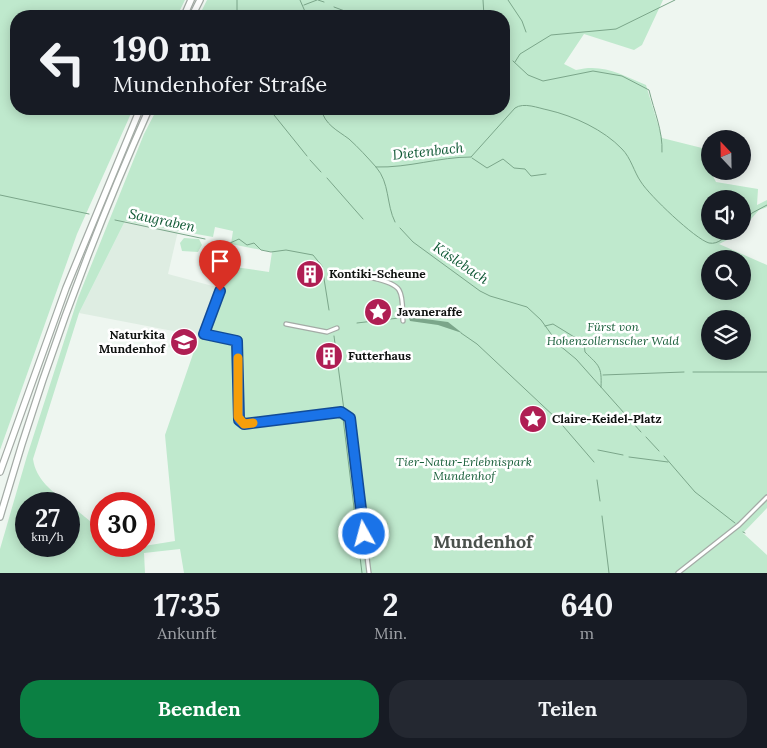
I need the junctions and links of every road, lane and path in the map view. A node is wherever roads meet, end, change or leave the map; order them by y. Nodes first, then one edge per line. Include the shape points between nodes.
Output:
1 (138, 115) edge
2 (147, 115) edge
3 (331, 272) dead end
4 (220, 291) dead end
5 (403, 321) dead end
6 (286, 324) dead end
7 (337, 328) dead end
8 (0, 472) edge
9 (767, 496) edge
10 (0, 516) edge
11 (369, 573) edge
12 (678, 573) edge

1 - 8 highway via 66,288
2 - 10 highway via 75,289
3 - 5 street via 362,276 396,286
4 - 11 street via 204,334 237,341 239,420 244,424 341,412 350,418
6 - 7 street via 327,332
9 - 12 street via 739,526

